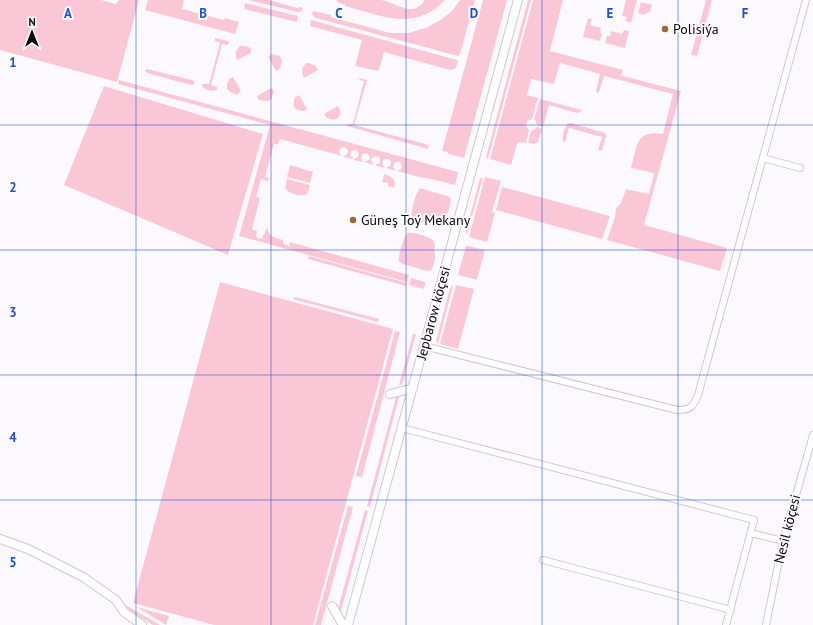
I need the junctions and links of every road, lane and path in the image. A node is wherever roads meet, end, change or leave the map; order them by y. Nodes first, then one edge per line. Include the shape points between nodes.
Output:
1 (518, 0) edge
2 (806, 0) edge
3 (763, 158) junction
4 (800, 168) dead end
5 (424, 346) junction
6 (413, 388) junction
7 (390, 394) dead end
8 (402, 428) junction
9 (813, 435) edge
10 (751, 533) junction
11 (0, 538) edge
12 (783, 542) junction
13 (543, 560) dead end
14 (332, 606) dead end
15 (731, 610) junction
16 (142, 625) edge
17 (343, 625) edge
18 (348, 625) edge
19 (726, 625) edge
20 (766, 625) edge

1 - 5 street, Jepbarow köçesi
2 - 3 street
3 - 4 street
3 - 5 street via 698,396 691,408 678,410
5 - 6 street, Jepbarow köçesi
6 - 7 street
6 - 8 street, Jepbarow köçesi
8 - 10 street via 754,520
8 - 18 street, Jepbarow köçesi
9 - 12 street, Nesil köçesi
10 - 12 street
10 - 15 street
11 - 16 street via 83,577 116,600 124,612
12 - 20 street, Nesil köçesi
13 - 15 street
14 - 17 street
15 - 19 street

